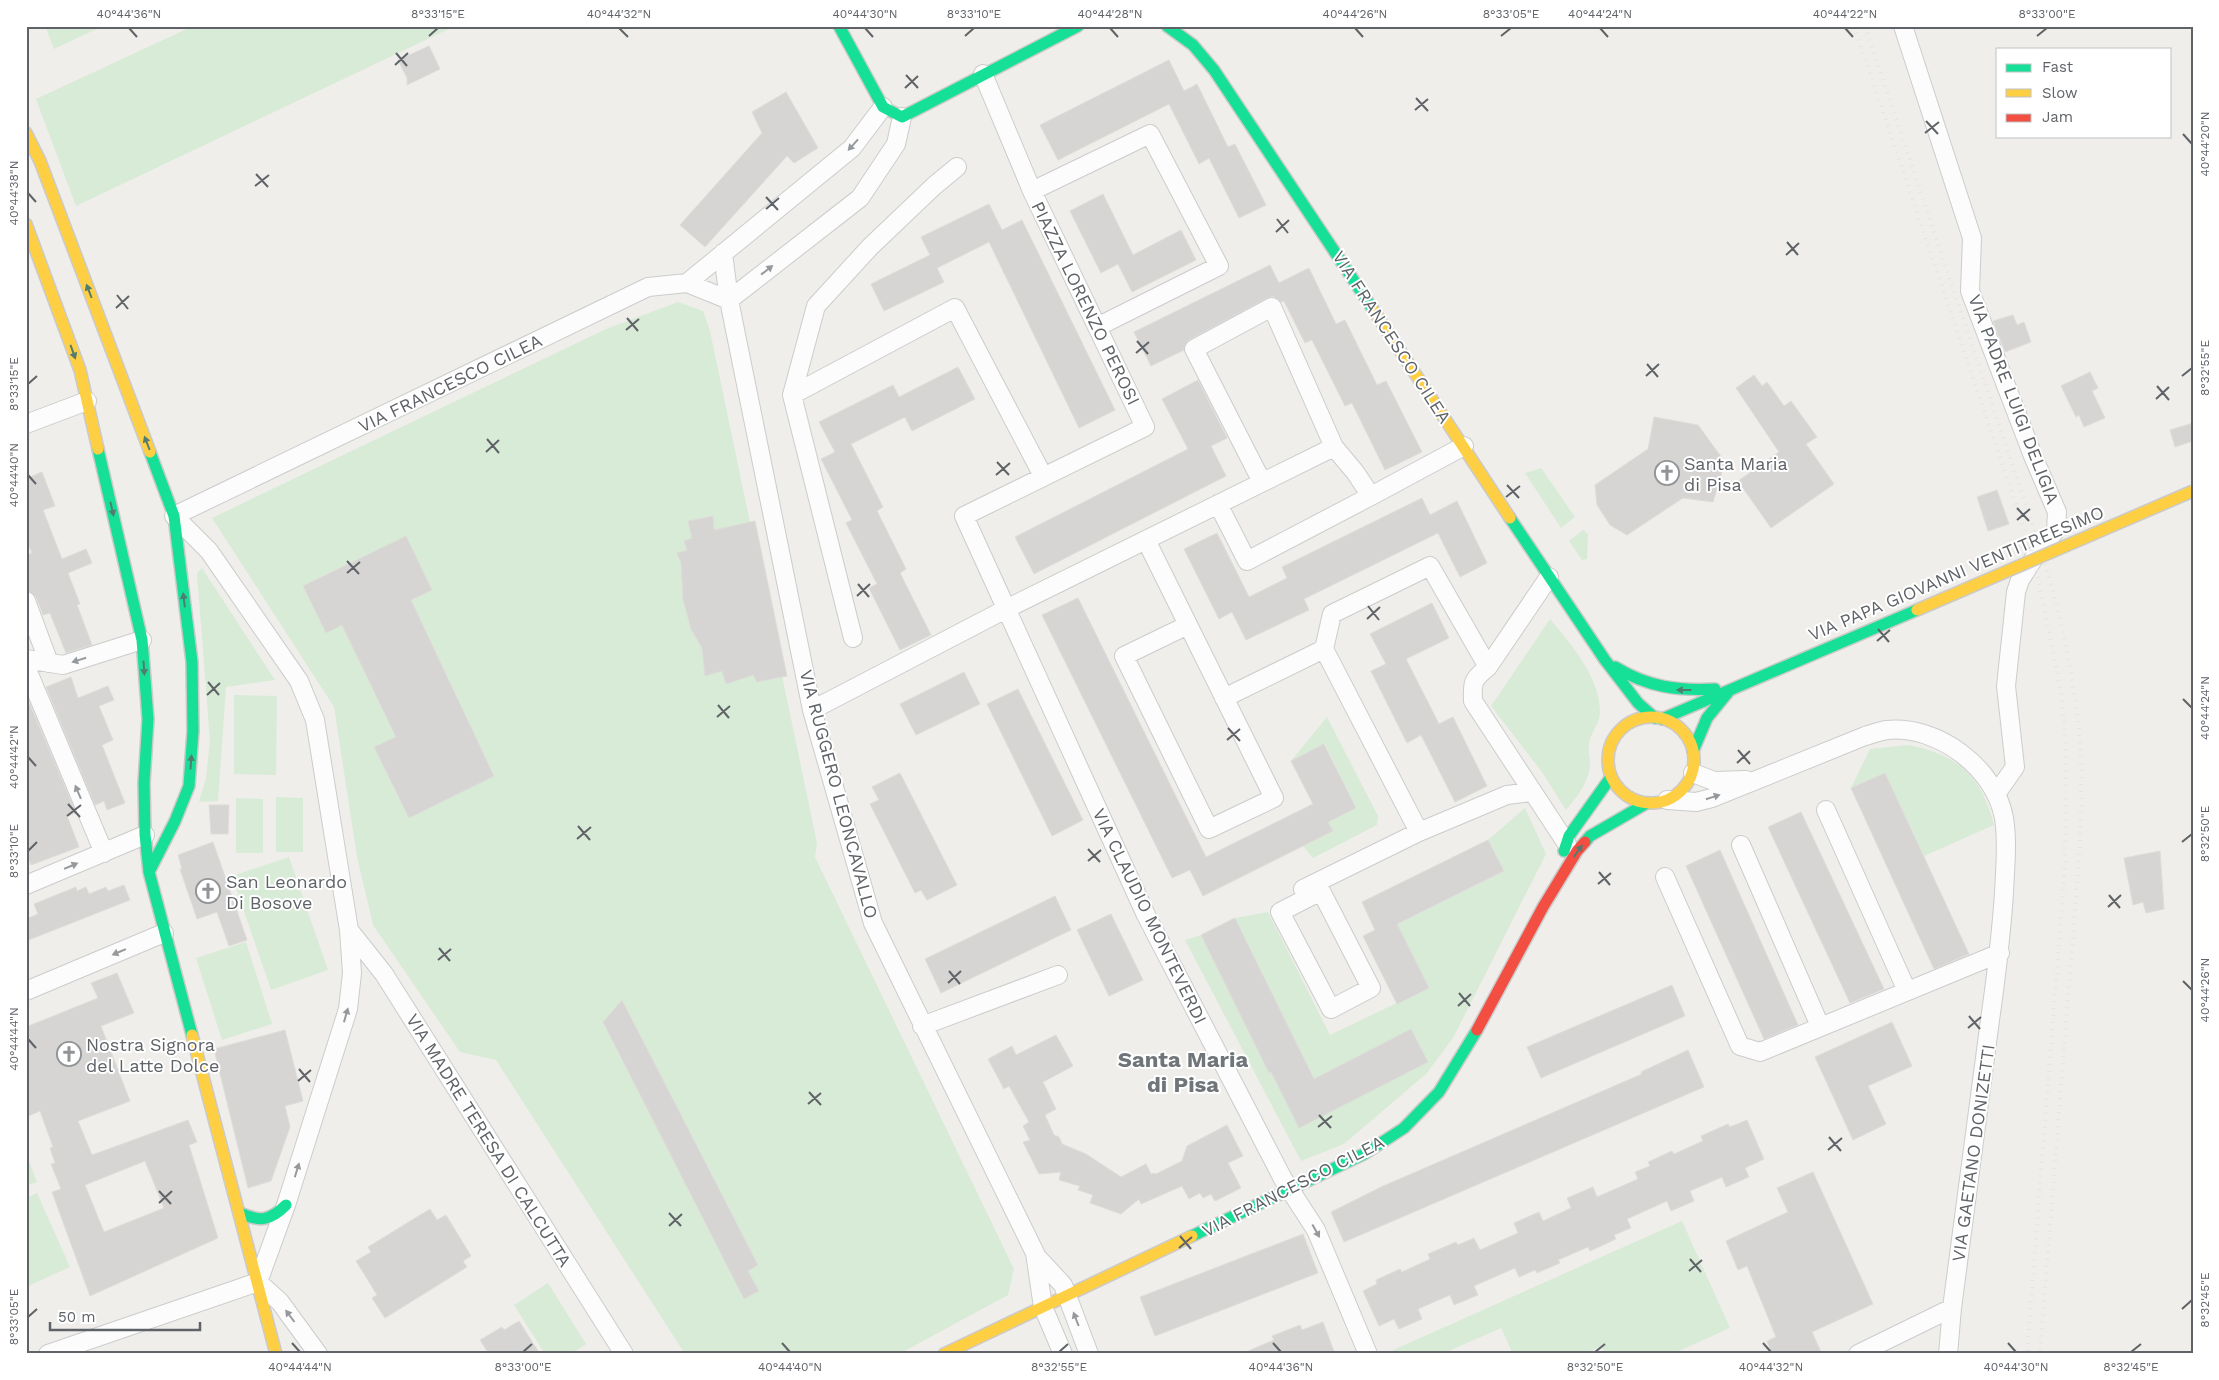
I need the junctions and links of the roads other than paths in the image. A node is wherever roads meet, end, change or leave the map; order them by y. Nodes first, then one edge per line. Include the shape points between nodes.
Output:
1 (839, 26) edge
2 (1078, 26) edge
3 (1167, 26) edge
4 (1902, 26) edge
5 (983, 74) junction
6 (883, 107) junction
7 (902, 117) junction
8 (26, 133) edge
9 (33, 163) edge
10 (957, 167) dead end
11 (1032, 191) junction
12 (26, 224) edge
13 (723, 253) junction
14 (687, 282) junction
15 (729, 300) junction
16 (1097, 327) junction
17 (792, 395) junction
18 (87, 401) junction
19 (26, 424) edge
20 (1464, 446) junction
21 (1334, 447) junction
22 (1043, 476) junction
23 (1262, 482) junction
24 (2193, 492) edge
25 (1371, 496) junction
26 (1218, 504) junction
27 (174, 516) junction
28 (1146, 540) junction
29 (1549, 577) junction
30 (26, 601) edge
31 (1006, 609) junction
32 (1188, 625) junction
33 (853, 638) dead end
34 (142, 640) junction
35 (1324, 649) junction
36 (26, 659) edge
37 (1605, 660) junction
38 (49, 663) junction
39 (26, 667) edge
40 (1488, 667) junction
41 (1733, 687) junction
42 (1615, 693) dead end
43 (1224, 698) junction
44 (812, 710) junction
45 (1620, 715) dead end
46 (1659, 718) junction
47 (1620, 730) junction
48 (1693, 751) junction
49 (1692, 773) junction
50 (1611, 777) junction
51 (1756, 780) junction
52 (144, 783) junction
53 (189, 786) junction
54 (1532, 792) junction
55 (1996, 794) junction
56 (1667, 800) junction
57 (1647, 803) junction
58 (1826, 810) dead end
59 (175, 821) junction
60 (1419, 832) junction
61 (145, 835) junction
62 (1566, 844) junction
63 (1741, 845) dead end
64 (104, 853) junction
65 (149, 872) junction
66 (1665, 877) dead end
67 (27, 884) edge
68 (1299, 902) junction
69 (1543, 907) junction
70 (349, 930) junction
71 (164, 933) junction
72 (2000, 953) junction
73 (1058, 975) dead end
74 (26, 991) edge
75 (1908, 991) junction
76 (922, 1026) junction
77 (1820, 1026) junction
78 (1289, 1190) junction
79 (286, 1205) junction
80 (240, 1213) junction
81 (1038, 1258) junction
82 (258, 1282) junction
83 (1065, 1290) junction
84 (1044, 1307) junction
85 (1952, 1308) junction
86 (48, 1354) edge
87 (276, 1354) edge
88 (318, 1354) edge
89 (624, 1354) edge
90 (944, 1354) edge
91 (1063, 1354) edge
92 (1090, 1354) edge
93 (1368, 1354) edge
94 (1858, 1354) edge
95 (1948, 1354) edge

1 - 6 street
2 - 5 street
3 - 20 street, VIA FRANCESCO CILEA via 1203,55 1226,87
4 - 55 street, VIA PADRE LUIGI DELIGIA via 1972,238 1970,291 2056,512 2056,530 2034,558 2016,592 2006,686 2015,767
5 - 7 street
5 - 11 street, PIAZZA LORENZO PEROSI
6 - 7 street
6 -> 13 street via 852,148
15 -> 7 street via 860,198 896,144
8 - 9 street
27 -> 9 street
10 - 17 street via 870,247 816,306
11 - 16 street, PIAZZA LORENZO PEROSI
11 - 16 street via 1150,134 1219,266
12 -> 18 street via 80,370
13 - 14 street
13 - 15 street
14 - 15 street
14 - 27 street, VIA FRANCESCO CILEA via 648,287
15 - 44 street, VIA RUGGERO LEONCAVALLO
16 - 22 street, PIAZZA LORENZO PEROSI via 1145,427
17 - 22 street via 955,308
17 - 33 street
18 - 19 street
18 -> 34 street
20 - 25 street
20 - 29 street, VIA FRANCESCO CILEA
21 - 23 street
21 - 23 street via 1272,308 1194,349
21 - 25 street
22 - 31 street, PIAZZA LORENZO PEROSI via 964,516
23 - 26 street
24 - 41 street, VIA PAPA GIOVANNI VENTITREESIMO, bridge
25 - 26 street via 1248,561
26 - 28 street
53 -> 27 street via 193,731 192,662
27 - 70 street via 215,559 298,681 315,720
28 - 31 street
28 - 32 street
29 - 37 street, VIA FRANCESCO CILEA
29 - 40 street
30 - 38 street
31 - 44 street
31 - 78 street, VIA CLAUDIO MONTEVERDI via 1146,915
32 - 43 street
32 - 43 street via 1124,656 1209,830 1274,798
34 -> 38 street via 63,666
34 -> 52 street via 148,719
35 - 40 street via 1332,614 1430,566
35 - 43 street
35 - 60 street
36 - 38 street
41 -> 37 street via 1681,692 1654,687 1632,678
37 - 42 street, VIA FRANCESCO CILEA
37 - 46 street, VIA FRANCESCO CILEA via 1638,703
64 -> 39 street
40 - 54 street via 1472,684 1473,701
41 - 46 street, VIA PAPA GIOVANNI VENTITREESIMO
41 - 48 street, VIA PAPA GIOVANNI VENTITREESIMO via 1714,706 1702,725
44 - 76 street, VIA RUGGERO LEONCAVALLO via 873,923
45 - 47 street
46 - 47 street via 1642,718
46 - 48 street via 1676,725 1687,737
47 - 50 street via 1609,752
48 - 49 street
49 - 51 street, VIA GAETANO DONIZETTI via 1714,781
49 - 56 street via 1683,789
50 - 57 street via 1626,795
50 - 62 street, VIA FRANCESCO CILEA
51 - 55 street, VIA GAETANO DONIZETTI via 1887,730 1931,737 1950,746 1982,773
56 -> 51 street, VIA GAETANO DONIZETTI via 1696,802
52 - 53 street via 151,794 162,801 176,799
52 - 61 street
53 - 59 street
54 - 60 street via 1507,795
54 - 62 street
55 - 72 street, VIA GAETANO DONIZETTI via 2004,817 2006,848
56 - 57 street
69 -> 57 street, VIA FRANCESCO CILEA via 1577,851 1590,836
58 - 75 street
59 - 61 street
59 - 65 street
60 - 68 street via 1294,893
61 - 64 street
61 - 65 street
62 - 69 street, VIA FRANCESCO CILEA
63 - 77 street
67 -> 64 street
65 - 71 street
66 - 77 street via 1740,1046 1760,1052
68 - 68 street via 1280,912 1331,1009 1372,988 1321,891
69 - 78 street, VIA FRANCESCO CILEA via 1463,1056 1439,1092 1404,1128 1364,1154
79 -> 70 street via 348,1009 352,973
70 - 89 street, VIA MADRE TERESA DI CALCUTTA via 384,974
71 -> 74 street
71 - 80 street
72 - 75 street
72 - 85 street, VIA GAETANO DONIZETTI
73 - 76 street
75 - 77 street
76 - 81 street, VIA RUGGERO LEONCAVALLO
78 - 83 street, VIA FRANCESCO CILEA
78 -> 93 street, VIA CLAUDIO MONTEVERDI via 1316,1230
79 - 80 street via 266,1221
79 - 82 street
80 - 82 street
81 - 83 street, VIA RUGGERO LEONCAVALLO
81 - 84 street, VIA RUGGERO LEONCAVALLO
82 - 86 street
82 - 87 street
88 -> 82 street via 280,1302
83 - 84 street, VIA FRANCESCO CILEA
92 -> 83 street
84 - 90 street, VIA FRANCESCO CILEA
84 - 91 street, VIA RUGGERO LEONCAVALLO
85 - 94 street
85 - 95 street, VIA GAETANO DONIZETTI

